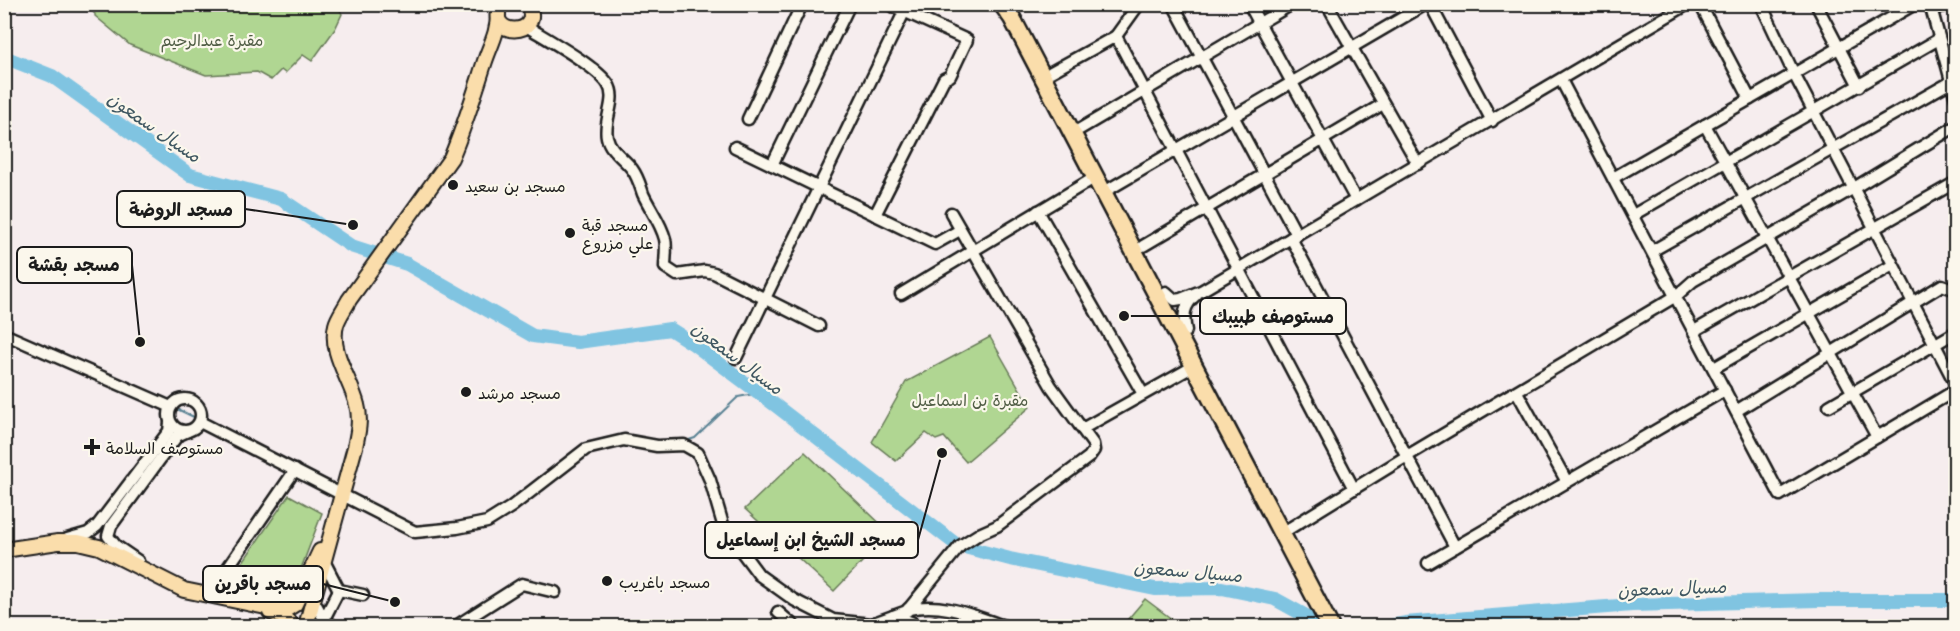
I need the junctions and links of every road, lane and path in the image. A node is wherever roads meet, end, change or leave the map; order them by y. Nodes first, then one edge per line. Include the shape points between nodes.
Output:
1 (802, 4) edge
2 (850, 4) edge
3 (888, 4) edge
4 (1002, 4) edge
5 (1014, 4) edge
6 (1139, 4) edge
7 (1173, 4) edge
8 (1250, 4) edge
9 (1292, 4) edge
10 (1327, 4) edge
11 (1428, 4) edge
12 (1688, 4) edge
13 (1700, 4) edge
14 (1761, 4) edge
15 (1816, 4) edge
16 (1915, 4) edge
17 (1955, 4) edge
18 (1931, 7) edge
19 (906, 8) edge
20 (500, 9) edge
21 (527, 16) edge
22 (1260, 24) junction
23 (1116, 36) junction
24 (1940, 39) junction
25 (1839, 48) junction
26 (1350, 49) junction
27 (487, 56) junction
28 (1201, 58) junction
29 (1051, 72) junction
30 (1794, 74) junction
31 (1561, 80) junction
32 (1292, 82) junction
33 (1951, 82) junction
34 (1859, 86) junction
35 (1145, 91) junction
36 (1750, 99) junction
37 (1956, 99) edge
38 (1383, 104) junction
39 (1814, 112) junction
40 (1233, 117) junction
41 (748, 119) dead end
42 (1492, 121) junction
43 (1705, 125) junction
44 (1956, 126) edge
45 (1076, 132) junction
46 (1323, 139) junction
47 (735, 147) dead end
48 (1833, 149) junction
49 (1176, 150) junction
50 (1726, 162) junction
51 (1418, 164) junction
52 (772, 165) junction
53 (1264, 174) junction
54 (1094, 178) junction
55 (1613, 178) junction
56 (1956, 182) edge
57 (818, 188) junction
58 (1111, 188) junction
59 (1854, 188) junction
60 (1746, 198) junction
61 (1356, 200) junction
62 (1206, 208) junction
63 (1038, 211) junction
64 (951, 213) dead end
65 (875, 215) junction
66 (1633, 215) junction
67 (1874, 228) junction
68 (960, 230) junction
69 (1294, 237) junction
70 (1767, 238) junction
71 (1143, 246) junction
72 (972, 251) junction
73 (1652, 251) junction
74 (1893, 265) junction
75 (1238, 269) junction
76 (1789, 277) junction
77 (1956, 290) edge
78 (1201, 291) junction
79 (1166, 292) junction
80 (901, 294) dead end
81 (1676, 296) junction
82 (764, 298) junction
83 (1913, 303) junction
84 (1809, 313) junction
85 (819, 326) dead end
86 (1186, 331) junction
87 (1694, 331) junction
88 (1956, 332) edge
89 (4, 334) edge
90 (1935, 344) junction
91 (1831, 353) junction
92 (736, 358) dead end
93 (1194, 366) junction
94 (1714, 368) junction
95 (1956, 385) edge
96 (1725, 390) junction
97 (1956, 390) edge
98 (1517, 392) junction
99 (1852, 392) junction
100 (1143, 394) junction
101 (1829, 406) dead end
102 (171, 407) junction
103 (1736, 411) junction
104 (200, 422) junction
105 (170, 423) junction
106 (1082, 429) junction
107 (188, 431) junction
108 (1877, 437) junction
109 (1407, 456) junction
110 (295, 470) junction
111 (1568, 482) junction
112 (1354, 489) junction
113 (342, 494) junction
114 (336, 517) junction
115 (1284, 532) junction
116 (58, 542) junction
117 (1455, 547) junction
118 (4, 550) edge
119 (324, 561) junction
120 (1428, 563) dead end
121 (165, 580) junction
122 (339, 590) junction
123 (555, 592) dead end
124 (209, 595) junction
125 (363, 595) dead end
126 (314, 601) junction
127 (246, 603) junction
128 (908, 609) junction
129 (778, 612) dead end
130 (975, 616) junction
131 (827, 617) junction
132 (324, 619) junction
133 (1320, 619) edge
134 (885, 620) edge
135 (848, 625) edge
136 (911, 625) edge
137 (292, 627) edge
138 (306, 627) edge
139 (333, 627) edge
140 (456, 627) edge
141 (794, 627) edge
142 (820, 627) edge
143 (966, 627) edge
144 (1004, 627) edge
145 (1330, 627) edge
146 (1337, 627) edge

1 - 41 street
2 - 52 street
3 - 19 street
4 - 45 highway
5 - 29 highway
6 - 23 street
7 - 28 street
8 - 22 street
9 - 22 street
10 - 26 street
11 - 26 street
11 - 42 street
12 - 31 street
13 - 36 street
14 - 30 street
15 - 25 street
16 - 25 street
17 - 18 street
18 - 24 street
19 - 57 street
19 - 65 street via 967,40
20 - 21 main road via 499,20 506,28
20 - 27 main road via 498,29
21 - 27 main road
21 - 82 street via 601,75 610,87 607,139 637,175 666,240 665,267 677,274 714,273
22 - 28 street
22 - 32 street
23 - 29 street
23 - 35 street
24 - 33 street
24 - 34 street
25 - 30 street
25 - 34 street
26 - 32 street
26 - 38 street
27 - 113 main road via 451,158 349,300 336,325 338,354 357,406 359,426
28 - 35 street
28 - 40 street
29 - 45 highway
30 - 36 street
30 - 39 street
31 - 42 street
31 - 55 street
32 - 40 street
32 - 46 street
33 - 37 street
33 - 48 street
34 - 39 street
35 - 45 street
35 - 49 street
36 - 43 street
38 - 46 street
38 - 51 street
39 - 48 street
39 - 50 street
40 - 49 street
40 - 53 street
42 - 51 street
43 - 50 street
43 - 55 street
44 - 59 street
45 - 54 highway
45 - 58 highway
46 - 53 street
46 - 61 street
47 - 52 street
48 - 59 street
48 - 60 street
49 - 58 street
49 - 62 street
50 - 60 street
50 - 66 street
51 - 61 street
52 - 57 street
53 - 62 street
53 - 69 street
54 - 63 street
54 - 93 highway
55 - 66 street
56 - 67 street
57 - 65 street
57 - 82 street
58 - 71 highway
59 - 67 street
59 - 70 street
60 - 70 street
60 - 73 street
61 - 69 street
62 - 71 street
62 - 75 street
63 - 72 street
63 - 100 street
64 - 68 street
65 - 68 street via 934,244
66 - 73 street
67 - 74 street
67 - 76 street
68 - 72 street
69 - 75 street
69 - 109 street
70 - 76 street
70 - 81 street via 1693,281
71 - 79 highway
72 - 80 street
72 - 106 street via 1051,386
73 - 81 street
74 - 83 street
74 - 84 street
75 - 78 street
75 - 112 street
76 - 84 street
76 - 87 street
77 - 83 street via 1942,285
78 - 79 street via 1175,300
78 - 86 street via 1192,297 1183,315
79 - 86 highway
81 - 87 street
81 - 98 street
82 - 85 street
82 - 92 street
83 - 90 street
83 - 91 street
84 - 91 street
84 - 94 street
86 - 115 highway
87 - 94 street
88 - 90 street
89 - 102 street
90 - 95 street
90 - 99 street
91 - 99 street
91 - 103 street
93 - 100 street
93 - 115 highway
94 - 96 street
96 - 103 street
96 - 111 street
97 - 108 street
98 - 109 street
98 - 111 street
99 - 101 street
99 - 108 street
100 - 106 street
102 - 104 street via 179,400 190,400 198,406
102 - 105 street
103 - 108 street via 1780,495
104 - 107 street
104 - 110 street
105 - 107 street via 177,430
105 - 116 street via 169,431 97,526 88,533
106 - 128 street via 1093,444 1091,455 997,526 960,546
107 - 121 street via 177,436 114,521 108,536 116,546
109 - 112 street
109 - 117 street
110 - 113 street
110 - 124 street
111 - 117 street
112 - 115 street
113 - 114 main road
113 - 131 street via 415,532 457,528 487,522 586,449 624,440 657,447 684,446 698,453 724,528 759,574 794,600
114 - 119 main road
114 - 127 main road via 295,604 276,609
115 - 133 highway
115 - 146 highway
116 - 118 main road
116 - 121 main road via 99,547
117 - 120 street
119 - 122 street
119 - 126 main road
121 - 124 main road via 184,590
122 - 125 street
122 - 132 street
123 - 140 street via 522,584
124 - 127 main road
126 - 132 street
126 - 138 main road
127 - 137 main road via 283,616
128 - 130 street via 944,607
128 - 134 street
129 - 141 street
130 - 143 street
130 - 144 street
131 - 135 street
131 - 142 street
132 - 139 street
133 - 145 highway
134 - 135 street
134 - 136 street

